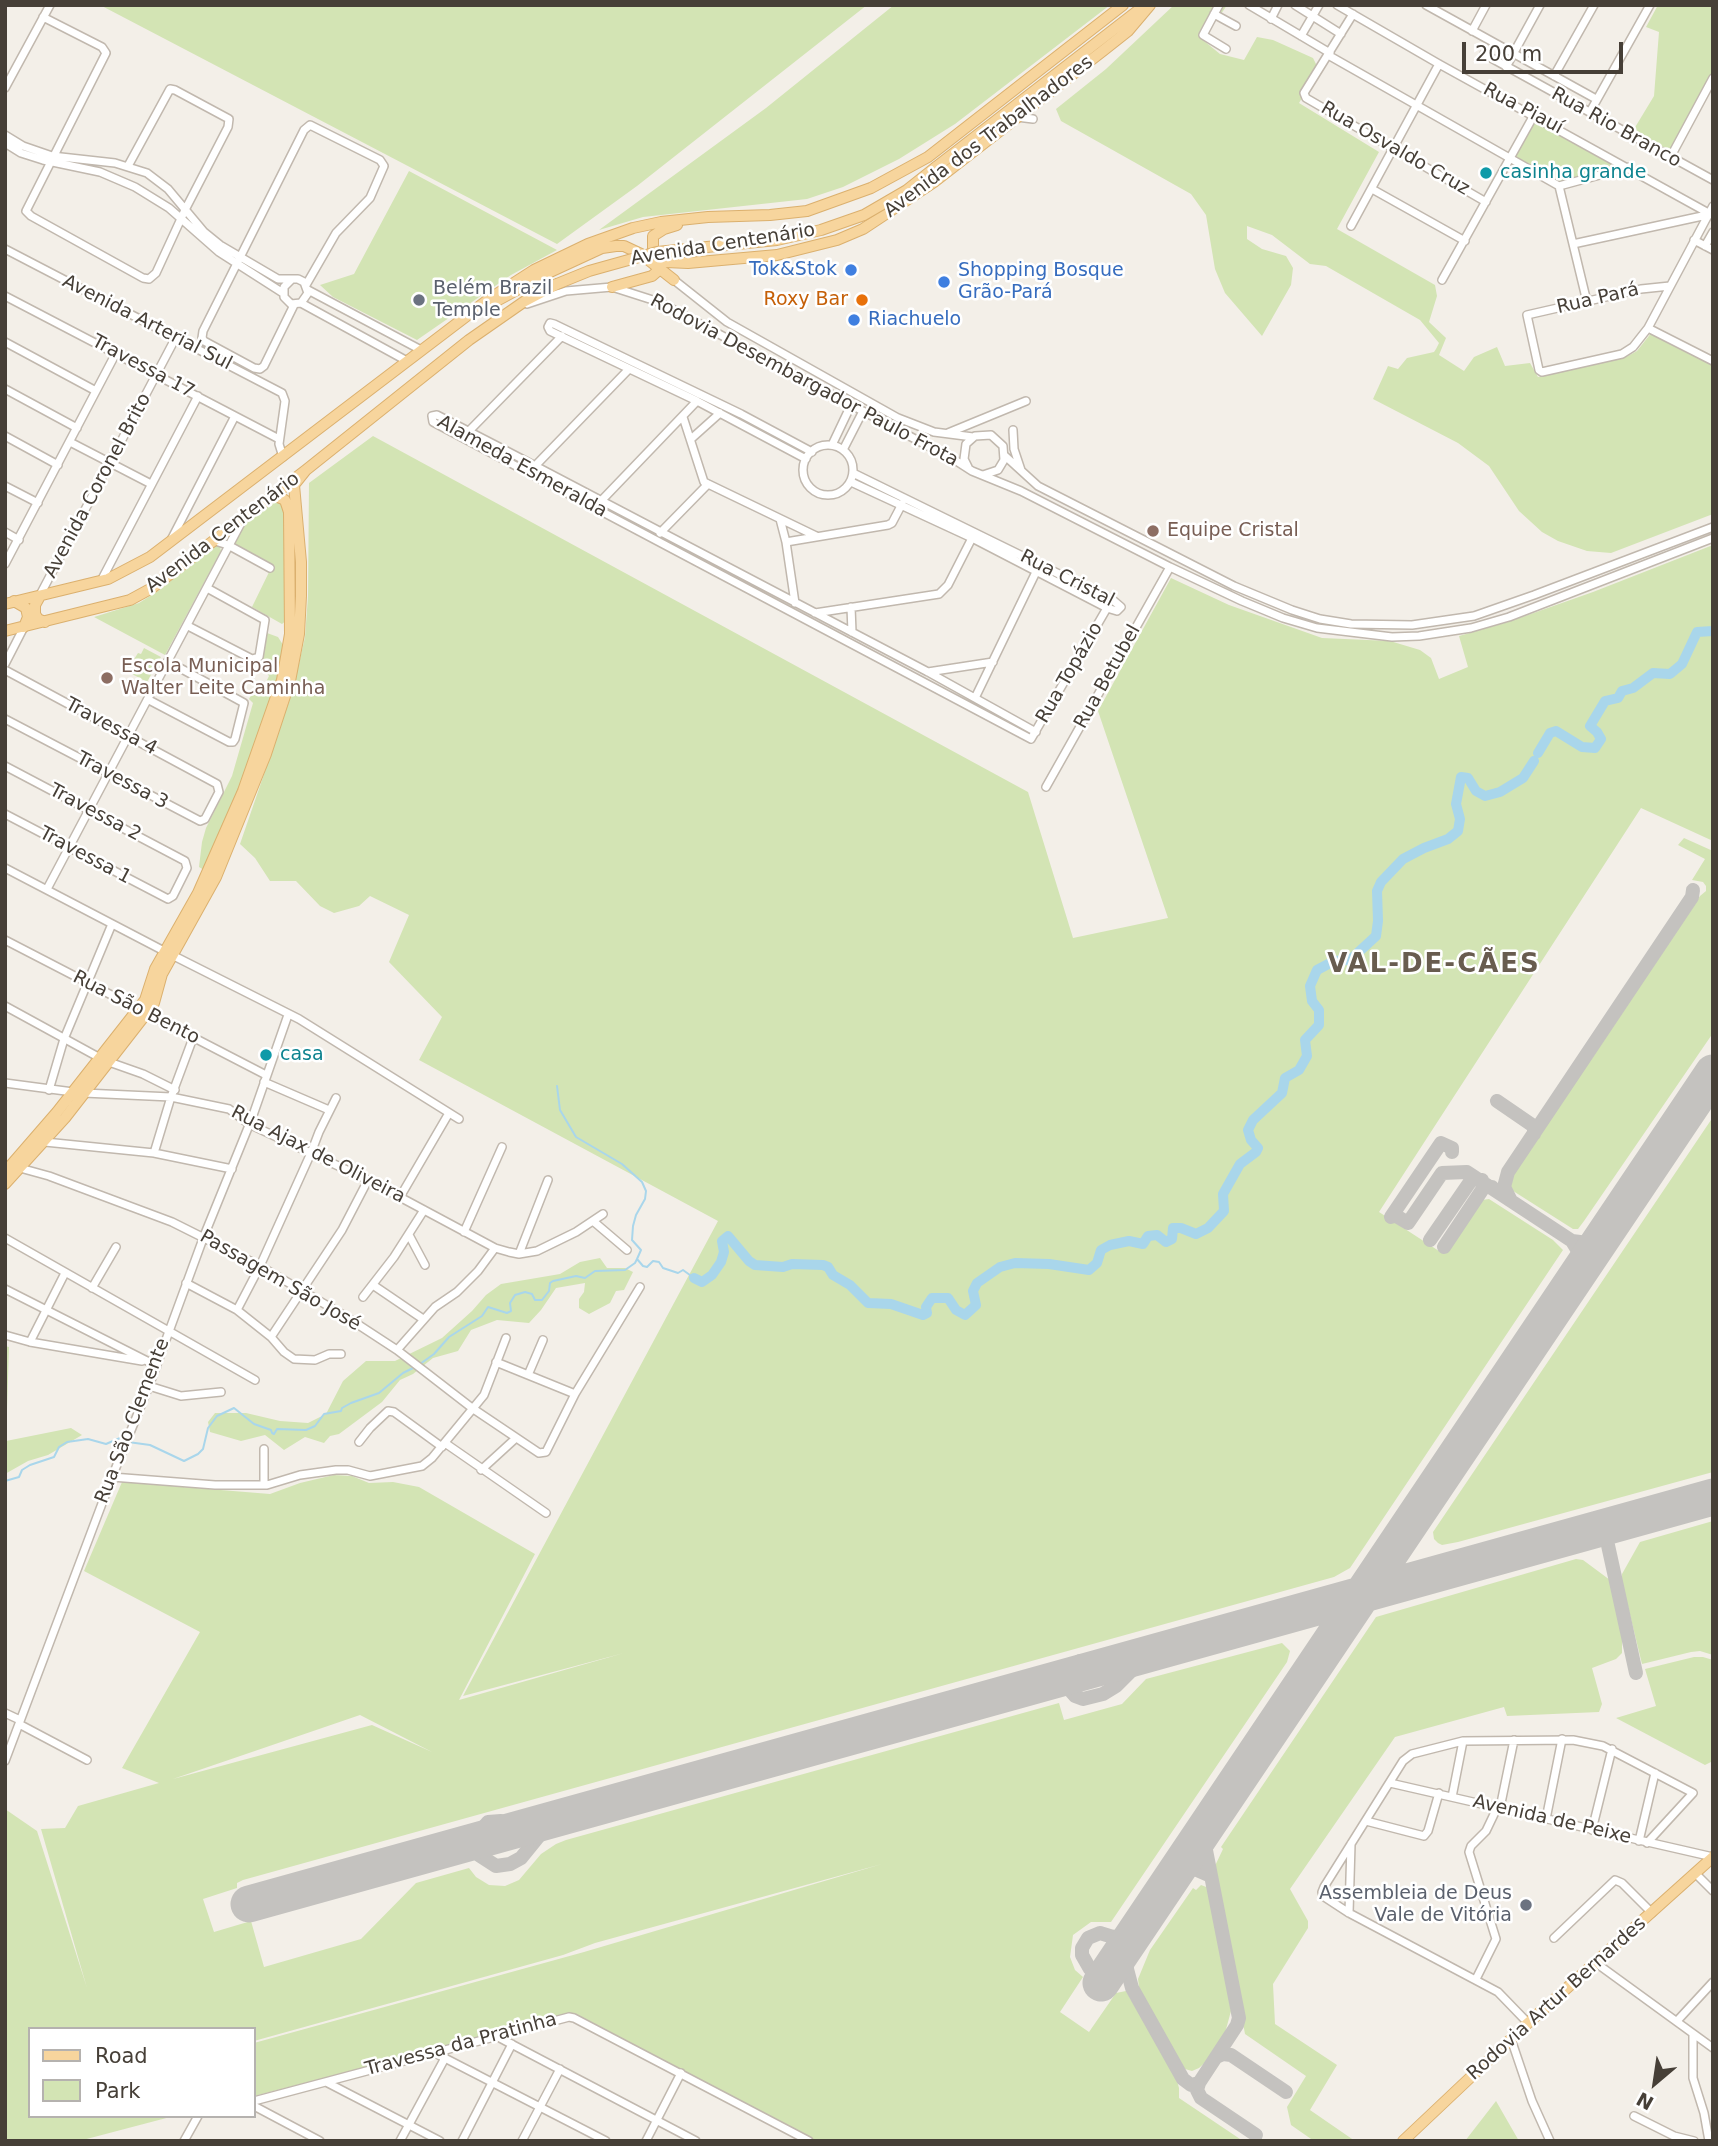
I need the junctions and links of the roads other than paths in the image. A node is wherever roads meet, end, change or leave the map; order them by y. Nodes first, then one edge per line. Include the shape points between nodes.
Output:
1 (1123, 5) edge
2 (1144, 5) edge
3 (1150, 5) edge
4 (1219, 5) edge
5 (1249, 5) edge
6 (1278, 5) edge
7 (1295, 5) edge
8 (1319, 5) edge
9 (1337, 5) edge
10 (1486, 5) edge
11 (1540, 5) edge
12 (1594, 5) edge
13 (1650, 5) edge
14 (48, 6) edge
15 (1430, 6) edge
16 (1214, 15) junction
17 (1353, 15) junction
18 (1313, 16) junction
19 (43, 17) junction
20 (1271, 19) junction
21 (1236, 26) dead end
22 (1472, 31) junction
23 (1341, 33) junction
24 (1301, 36) junction
25 (1226, 49) dead end
26 (1329, 54) junction
27 (1483, 54) dead end
28 (1513, 54) junction
29 (1439, 64) junction
30 (1506, 66) junction
31 (1555, 76) junction
32 (1713, 78) edge
33 (5, 88) edge
34 (1596, 99) junction
35 (1040, 100) junction
36 (1417, 106) junction
37 (1590, 112) junction
38 (1534, 115) junction
39 (1017, 117) junction
40 (5, 135) edge
41 (5, 143) edge
42 (1393, 149) junction
43 (51, 158) junction
44 (1511, 159) junction
45 (1670, 159) junction
46 (128, 166) junction
47 (1629, 167) junction
48 (1713, 180) edge
49 (1559, 186) junction
50 (1372, 189) junction
51 (1486, 202) junction
52 (1710, 212) edge
53 (183, 214) junction
54 (708, 217) junction
55 (1351, 226) dead end
56 (1713, 232) edge
57 (1694, 240) junction
58 (1465, 241) junction
59 (1573, 244) junction
60 (624, 246) joint
61 (1709, 248) edge
62 (5, 249) edge
63 (239, 261) junction
64 (688, 263) junction
65 (660, 269) junction
66 (291, 280) junction
67 (674, 280) junction
68 (1442, 280) dead end
69 (1670, 286) junction
70 (307, 287) junction
71 (612, 287) junction
72 (283, 293) junction
73 (5, 296) edge
74 (329, 301) junction
75 (1587, 302) junction
76 (298, 304) junction
77 (516, 307) junction
78 (322, 314) junction
79 (461, 321) junction
80 (1648, 328) junction
81 (562, 336) junction
82 (398, 338) junction
83 (175, 339) junction
84 (5, 342) edge
85 (595, 348) junction
86 (421, 350) junction
87 (389, 351) junction
88 (116, 353) junction
89 (407, 361) junction
90 (1713, 361) edge
91 (629, 369) junction
92 (156, 374) junction
93 (661, 381) junction
94 (833, 383) junction
95 (815, 386) junction
96 (5, 389) edge
97 (96, 391) junction
98 (198, 396) junction
99 (698, 401) junction
100 (1026, 401) dead end
101 (851, 405) junction
102 (863, 411) junction
103 (720, 413) junction
104 (741, 414) junction
105 (235, 416) junction
106 (683, 417) junction
107 (736, 422) junction
108 (77, 428) junction
109 (1013, 430) dead end
110 (469, 431) junction
111 (947, 433) junction
112 (5, 436) edge
113 (973, 437) junction
114 (279, 439) junction
115 (691, 439) junction
116 (70, 442) junction
117 (832, 445) junction
118 (843, 450) junction
119 (498, 451) junction
120 (812, 452) junction
121 (1004, 455) junction
122 (283, 457) junction
123 (806, 460) junction
124 (109, 463) junction
125 (58, 465) junction
126 (535, 466) junction
127 (968, 468) junction
128 (306, 470) junction
129 (853, 473) junction
130 (1023, 474) junction
131 (983, 475) junction
132 (851, 482) junction
133 (150, 484) junction
134 (708, 484) junction
135 (5, 486) edge
136 (563, 486) junction
137 (273, 495) junction
138 (601, 501) junction
139 (38, 503) junction
140 (902, 504) junction
141 (244, 517) junction
142 (626, 519) junction
143 (780, 519) junction
144 (939, 519) junction
145 (1713, 527) edge
146 (5, 532) edge
147 (660, 533) junction
148 (816, 536) junction
149 (972, 538) junction
150 (1713, 538) edge
151 (19, 540) junction
152 (215, 541) junction
153 (786, 542) junction
154 (168, 545) junction
155 (228, 545) junction
156 (688, 552) junction
157 (5, 564) edge
158 (1170, 567) junction
159 (270, 568) dead end
160 (1036, 572) junction
161 (101, 581) junction
162 (1073, 586) junction
163 (207, 588) junction
164 (40, 596) junction
165 (783, 597) junction
166 (10, 603) edge
167 (795, 603) junction
168 (780, 606) junction
169 (851, 607) junction
170 (1107, 608) junction
171 (815, 613) junction
172 (45, 622) junction
173 (188, 626) junction
174 (24, 627) junction
175 (7, 631) edge
176 (852, 632) junction
177 (860, 636) junction
178 (16, 644) junction
179 (855, 646) junction
180 (169, 662) junction
181 (993, 662) junction
182 (5, 664) edge
183 (5, 670) edge
184 (928, 672) junction
185 (965, 693) junction
186 (975, 698) junction
187 (149, 700) junction
188 (960, 702) junction
189 (5, 719) edge
190 (130, 736) junction
191 (1034, 736) junction
192 (5, 766) edge
193 (109, 774) junction
194 (217, 784) joint
195 (1046, 787) dead end
196 (90, 810) junction
197 (5, 814) edge
198 (70, 848) junction
199 (5, 868) edge
200 (47, 889) junction
201 (165, 898) joint
202 (112, 924) junction
203 (5, 940) edge
204 (168, 953) junction
205 (89, 983) junction
206 (5, 1006) edge
207 (142, 1012) junction
208 (288, 1015) junction
209 (193, 1038) junction
210 (64, 1039) junction
211 (105, 1060) junction
212 (265, 1078) junction
213 (5, 1083) edge
214 (49, 1090) junction
215 (79, 1093) junction
216 (173, 1093) junction
217 (336, 1098) dead end
218 (329, 1110) junction
219 (449, 1112) junction
220 (459, 1119) dead end
221 (248, 1124) junction
222 (45, 1142) junction
223 (502, 1147) dead end
224 (154, 1153) junction
225 (311, 1153) junction
226 (11, 1166) edge
227 (232, 1168) junction
228 (548, 1180) dead end
229 (368, 1181) junction
230 (5, 1184) edge
231 (400, 1197) junction
232 (424, 1210) junction
233 (603, 1214) dead end
234 (593, 1221) junction
235 (464, 1231) junction
236 (410, 1235) junction
237 (204, 1236) junction
238 (5, 1238) edge
239 (116, 1247) dead end
240 (495, 1248) junction
241 (627, 1250) dead end
242 (519, 1254) junction
243 (425, 1265) dead end
244 (260, 1266) junction
245 (65, 1273) junction
246 (187, 1283) junction
247 (373, 1285) junction
248 (640, 1287) dead end
249 (92, 1288) junction
250 (5, 1289) edge
251 (302, 1291) junction
252 (363, 1297) dead end
253 (47, 1310) junction
254 (237, 1310) junction
255 (424, 1319) junction
256 (168, 1331) junction
257 (5, 1335) edge
258 (271, 1337) junction
259 (506, 1338) dead end
260 (542, 1339) dead end
261 (30, 1342) junction
262 (397, 1350) junction
263 (341, 1354) dead end
264 (147, 1362) junction
265 (496, 1362) junction
266 (157, 1366) junction
267 (528, 1375) junction
268 (255, 1380) dead end
269 (149, 1386) junction
270 (220, 1392) dead end
271 (575, 1394) junction
272 (472, 1408) junction
273 (516, 1438) junction
274 (359, 1442) dead end
275 (443, 1445) junction
276 (264, 1449) dead end
277 (481, 1470) junction
278 (112, 1477) junction
279 (264, 1485) junction
280 (546, 1513) dead end
281 (5, 1713) edge
282 (19, 1722) junction
283 (1514, 1740) junction
284 (1562, 1740) junction
285 (1463, 1741) junction
286 (1612, 1749) junction
287 (87, 1760) dead end
288 (5, 1761) edge
289 (1655, 1773) junction
290 (1390, 1783) junction
291 (1439, 1793) junction
292 (1452, 1797) junction
293 (1499, 1808) junction
294 (1546, 1819) junction
295 (1366, 1821) junction
296 (1592, 1830) junction
297 (1352, 1842) junction
298 (1643, 1842) junction
299 (1713, 1857) edge
300 (1696, 1874) junction
301 (1713, 1891) edge
302 (1349, 1913) junction
303 (1652, 1913) junction
304 (1555, 1938) dead end
305 (1596, 1963) junction
306 (1476, 1979) junction
307 (1713, 1982) edge
308 (1677, 2021) junction
309 (1528, 2023) junction
310 (1693, 2034) junction
311 (498, 2037) junction
312 (1511, 2039) junction
313 (512, 2044) junction
314 (1713, 2048) edge
315 (435, 2053) junction
316 (444, 2058) junction
317 (560, 2069) junction
318 (681, 2073) junction
319 (326, 2082) junction
320 (491, 2083) junction
321 (256, 2100) edge
322 (256, 2107) edge
323 (540, 2107) junction
324 (1704, 2113) junction
325 (1634, 2116) dead end
326 (196, 2118) edge
327 (656, 2120) junction
328 (1713, 2120) edge
329 (409, 2125) junction
330 (588, 2132) junction
331 (184, 2141) edge
332 (320, 2141) edge
333 (400, 2141) edge
334 (440, 2141) edge
335 (462, 2141) edge
336 (522, 2141) edge
337 (584, 2141) edge
338 (606, 2141) edge
339 (646, 2141) edge
340 (696, 2141) edge
341 (809, 2141) edge
342 (1403, 2141) edge
343 (1550, 2141) edge
344 (1695, 2141) edge
345 (1709, 2141) edge

1 - 54 main road, Avenida Centenário via 928,157 899,174 807,211
2 - 77 main road, Avenida Centenário, bridge via 907,190 864,215 777,240 657,252 589,271
3 - 35 main road, Avenida dos Trabalhadores via 1128,30
4 - 16 street
5 - 20 street
6 - 20 street
7 - 18 street
8 - 18 street
9 - 17 street, Rua Piauí
10 - 22 street
11 - 28 street
12 - 31 street
13 - 34 street
14 - 19 street
15 - 22 street, Rua Rio Branco
16 - 21 street
16 - 25 street via 1203,35
17 - 23 street
17 - 29 street, Rua Piauí
18 - 23 street
18 - 24 street
19 - 33 street
19 - 43 street via 106,53
20 - 24 street
22 - 28 street, Rua Rio Branco
23 - 26 street
24 - 26 street
26 - 36 street
26 - 42 street, Rua Osvaldo Cruz via 1304,96
27 - 30 street, Rua Rio Branco
28 - 30 street
28 - 31 street, Rua Rio Branco
29 - 36 street
29 - 38 street, Rua Piauí
30 - 37 street, Rua Rio Branco
31 - 34 street, Rua Rio Branco
32 - 45 street
34 - 37 street
35 - 39 main road, Avenida dos Trabalhadores
35 - 39 street via 1036,117
36 - 42 street
36 - 44 street
37 - 45 street, Rua Rio Branco
38 - 44 street
38 - 47 street, Rua Piauí
39 - 64 main road, Avenida dos Trabalhadores via 934,182 863,229 794,252
40 - 43 street
41 - 43 street via 21,152
42 - 50 street
42 - 51 street, Rua Osvaldo Cruz
43 - 46 street
43 - 53 street via 117,179
43 - 53 street via 27,212 143,278 156,274
44 - 49 street
44 - 51 street
45 - 48 street, Rua Rio Branco
46 - 53 street via 163,184
46 - 53 street via 170,89 227,117 228,127
47 - 49 street
47 - 52 street, Rua Piauí
49 - 59 street
50 - 55 street
50 - 58 street
51 - 58 street
52 - 57 street
52 - 59 street
53 - 63 street
54 - 64 main road via 671,226 653,236 659,259
54 - 79 main road, Avenida Centenário via 661,222 588,244 505,287
56 - 61 street
57 - 61 street
57 - 69 street
58 - 68 street
59 - 75 street
60 - 65 main road, Rodovia Desembargador Paulo Frota
60 - 79 main road, Avenida Centenário via 602,248
62 - 83 street, Avenida Arterial Sul
63 - 66 street via 278,279
63 - 70 street via 304,130 310,125 318,127 384,166 370,198 336,233
63 - 72 street
63 - 76 street via 202,333 204,341 261,369
64 - 67 main road via 676,268
65 - 67 main road, Rodovia Desembargador Paulo Frota
65 - 71 main road via 652,276
66 - 70 street
66 - 72 street
67 - 94 street, Rodovia Desembargador Paulo Frota via 727,322
69 - 75 street, Rua Pará
69 - 80 street
70 - 74 street
70 - 76 street via 308,296
71 - 77 street, Rodovia Desembargador Paulo Frota via 566,291
71 - 95 street, Rodovia Desembargador Paulo Frota via 659,302
72 - 76 street via 288,302
73 - 88 street, Travessa 17
74 - 78 street
74 - 82 street
75 - 80 street, Rua Pará via 1527,316 1541,372 1622,354
76 - 78 street
77 - 128 main road, Avenida Centenário
78 - 87 street
79 - 86 main road, Avenida Centenário
80 - 90 street
81 - 85 street
81 - 85 street via 549,326 554,324
81 - 110 street
82 - 86 street
82 - 87 street
83 - 92 street, Avenida Coronel Brito
83 - 114 street, Avenida Arterial Sul via 279,391 285,399
84 - 97 street
85 - 91 street
85 - 93 street
86 - 89 main road, Avenida Centenário
87 - 89 street
88 - 92 street, Travessa 17
88 - 97 street
89 - 122 main road, Avenida Centenário
91 - 93 street
91 - 126 street
92 - 98 street, Travessa 17
92 - 124 street, Avenida Coronel Brito
93 - 99 street
93 - 104 street
94 - 95 street via 817,379
94 - 111 street, Rodovia Desembargador Paulo Frota via 898,418
95 - 101 street, Rodovia Desembargador Paulo Frota
96 - 108 street
97 - 108 street
98 - 105 street, Travessa 17
98 - 133 street
99 - 103 street
99 - 106 street
100 - 111 street
101 - 102 street, Rodovia Desembargador Paulo Frota
101 - 117 street
102 - 118 street
102 - 127 street, Rodovia Desembargador Paulo Frota
103 - 107 street
103 - 115 street
104 - 107 street
104 - 120 street
105 - 114 street, Travessa 17
105 - 154 street
106 - 115 street
106 - 138 street
107 - 123 street
108 - 116 street
109 - 130 street
110 - 119 street, Alameda Esmeralda
110 - 119 street, Alameda Esmeralda via 432,416 432,421
111 - 113 street, Rodovia Desembargador Paulo Frota
112 - 125 street
113 - 121 street via 986,434 996,438
113 - 127 street via 963,454
114 - 122 street
115 - 134 street via 702,479
116 - 124 street
116 - 125 street
117 - 118 street
117 - 120 street
118 - 129 street
119 - 126 street, Alameda Esmeralda
119 - 136 street, Alameda Esmeralda
120 - 123 street
121 - 130 street
121 - 131 street via 998,470
122 - 154 main road, Avenida Centenário
123 - 132 street via 804,476 821,494 838,493
124 - 133 street
124 - 164 street, Avenida Coronel Brito
125 - 139 street
126 - 136 street, Alameda Esmeralda
127 - 131 street
128 - 137 main road, Avenida Centenário
128 - 204 main road via 294,485 301,596 290,681 263,764 216,877
129 - 132 street
129 - 144 street, Rua Cristal
130 - 145 street via 1234,586 1308,615 1350,624 1412,625 1474,615
131 - 158 street
132 - 140 street, Rua Cristal
133 - 161 street
134 - 143 street
134 - 147 street
135 - 139 street
136 - 138 street, Alameda Esmeralda
136 - 142 street, Alameda Esmeralda
137 - 141 main road, Avenida Centenário
137 - 204 main road via 285,500 289,512 290,634 282,680 251,771
138 - 142 street, Alameda Esmeralda
139 - 151 street
140 - 144 street, Rua Cristal
140 - 148 street via 888,526
141 - 152 main road, Avenida Centenário
141 - 155 street
142 - 147 street, Alameda Esmeralda
142 - 156 street, Alameda Esmeralda
143 - 148 street
143 - 153 street
144 - 149 street, Rua Cristal
144 - 162 street, Rua Cristal
146 - 151 street
147 - 156 street, Alameda Esmeralda
148 - 153 street
149 - 160 street, Rua Cristal
149 - 169 street via 939,594
150 - 158 street via 1510,617 1419,636 1317,628 1283,618
151 - 157 street
152 - 155 street
152 - 172 main road, Avenida Centenário via 139,596
153 - 167 street
154 - 161 main road, Avenida Centenário
155 - 159 street
155 - 163 street
156 - 165 street, Alameda Esmeralda
156 - 168 street, Alameda Esmeralda
158 - 195 street, Rua Betubel
160 - 162 street, Rua Cristal
160 - 181 street
161 - 164 main road, Avenida Centenário
162 - 170 street, Rua Cristal
162 - 170 street, Rua Cristal via 1122,606 1117,611
163 - 173 street
163 - 173 street via 265,620 259,657 252,659
164 - 166 main road, Avenida Centenário
164 - 172 main road via 35,614
165 - 167 street, Alameda Esmeralda
165 - 168 street
166 - 174 main road via 26,608
167 - 171 street, Alameda Esmeralda
168 - 179 street, Alameda Esmeralda
169 - 171 street
169 - 176 street
170 - 191 street, Rua Topázio
171 - 176 street, Alameda Esmeralda
172 - 174 main road, Avenida Centenário
173 - 180 street
174 - 175 main road, Avenida Centenário
174 - 178 street
175 - 178 street
176 - 177 street, Alameda Esmeralda
177 - 179 street
177 - 184 street, Alameda Esmeralda
178 - 182 street
179 - 188 street, Alameda Esmeralda
180 - 187 street
180 - 187 street via 244,703 235,739 229,742
181 - 184 street
181 - 186 street
183 - 190 street, Travessa 4
184 - 185 street, Alameda Esmeralda
185 - 186 street, Alameda Esmeralda
185 - 188 street
186 - 191 street, Alameda Esmeralda
187 - 190 street
188 - 191 street, Alameda Esmeralda
189 - 193 street, Travessa 3
190 - 193 street
190 - 194 street, Travessa 4
192 - 196 street, Travessa 2
193 - 194 street, Travessa 3 via 200,821 219,792
193 - 196 street
196 - 198 street
196 - 201 street, Travessa 2 via 185,862 187,868 173,896
197 - 198 street, Travessa 1
198 - 200 street
198 - 201 street, Travessa 1
199 - 200 street
200 - 202 street
202 - 204 street
202 - 205 street
203 - 205 street, Rua São Bento
204 - 207 main road via 151,977
204 - 208 street
205 - 207 street, Rua São Bento
205 - 210 street
206 - 210 street
207 - 209 street, Rua São Bento
207 - 211 main road
208 - 212 street, Rua São Clemente
208 - 219 street
209 - 212 street, Rua São Bento
209 - 216 street
210 - 211 street
210 - 214 street
211 - 215 main road
211 - 216 street via 143,1074
212 - 218 street, Rua São Bento
212 - 221 street, Rua São Clemente
213 - 214 street, Rua Ajax de Oliveira
214 - 215 street, Rua Ajax de Oliveira
215 - 216 street, Rua Ajax de Oliveira
215 - 222 main road
215 - 226 main road
216 - 221 street, Rua Ajax de Oliveira via 229,1109
216 - 224 street
217 - 218 street
218 - 225 street
219 - 220 street
219 - 231 street
221 - 225 street, Rua Ajax de Oliveira
221 - 227 street, Rua São Clemente
222 - 224 street
222 - 226 main road
223 - 235 street
224 - 227 street
225 - 229 street, Rua Ajax de Oliveira
225 - 244 street
226 - 230 main road
226 - 237 street, Passagem São José
227 - 237 street, Rua São Clemente
228 - 242 street
229 - 231 street, Rua Ajax de Oliveira
229 - 251 street
231 - 232 street, Rua Ajax de Oliveira
232 - 235 street, Rua Ajax de Oliveira
232 - 236 street
233 - 234 street
234 - 241 street
234 - 242 street via 537,1251
235 - 240 street, Rua Ajax de Oliveira
236 - 243 street
236 - 247 street
237 - 244 street, Passagem São José
237 - 246 street, Rua São Clemente
238 - 245 street
239 - 249 street
240 - 242 street, Rua Ajax de Oliveira
240 - 255 street via 457,1292
244 - 251 street, Passagem São José
244 - 254 street
245 - 249 street
245 - 253 street
246 - 254 street
246 - 256 street, Rua São Clemente
247 - 252 street
247 - 255 street
248 - 271 street
249 - 256 street
250 - 253 street
251 - 258 street
251 - 262 street, Passagem São José
253 - 261 street
253 - 264 street
254 - 258 street
255 - 262 street
256 - 266 street, Rua São Clemente
256 - 268 street
257 - 261 street
258 - 263 street via 299,1360
259 - 265 street
260 - 267 street
261 - 264 street
262 - 272 street, Passagem São José
264 - 266 street
265 - 267 street
265 - 272 street via 484,1395
266 - 269 street, Rua São Clemente
267 - 271 street
269 - 270 street via 181,1396
269 - 278 street, Rua São Clemente
271 - 273 street, Passagem São José via 546,1452 539,1453
272 - 273 street, Passagem São José
272 - 275 street
273 - 277 street
274 - 275 street via 386,1411
275 - 277 street
275 - 279 street via 417,1468 366,1476 336,1470
276 - 279 street
277 - 280 street
278 - 279 street
278 - 282 street, Rua São Clemente
281 - 282 street
282 - 287 street
282 - 288 street, Rua São Clemente
283 - 284 street
283 - 285 street
283 - 293 street
284 - 286 street
284 - 294 street
285 - 290 street via 1408,1756
285 - 292 street
286 - 289 street
286 - 296 street
289 - 298 street
289 - 298 street via 1693,1793
290 - 291 street, Avenida de Peixe
290 - 295 street
291 - 292 street, Avenida de Peixe
291 - 295 street via 1424,1836
292 - 293 street, Avenida de Peixe
293 - 294 street, Avenida de Peixe
293 - 306 street via 1469,1852 1496,1940
294 - 296 street, Avenida de Peixe
295 - 297 street
296 - 298 street, Avenida de Peixe
297 - 302 street
297 - 302 street via 1322,1892
298 - 299 street, Avenida de Peixe
299 - 300 main road, Rodovia Artur Bernardes
300 - 301 street
300 - 303 main road, Rodovia Artur Bernardes
302 - 306 street
303 - 304 street via 1616,1880
303 - 305 main road, Rodovia Artur Bernardes
305 - 308 street
305 - 309 main road, Rodovia Artur Bernardes
306 - 309 street via 1498,1992
307 - 308 street
308 - 310 street
309 - 312 main road, Rodovia Artur Bernardes
310 - 314 street
310 - 324 street via 1693,2078
311 - 313 street
311 - 315 street, Travessa da Pratinha
311 - 318 street, Travessa da Pratinha via 563,2017 574,2018
312 - 342 main road, Rodovia Artur Bernardes
312 - 343 street
313 - 317 street
313 - 320 street
315 - 316 street
315 - 319 street, Travessa da Pratinha
316 - 320 street
316 - 329 street
317 - 323 street
317 - 327 street
318 - 327 street
318 - 341 street, Travessa da Pratinha
319 - 321 street, Travessa da Pratinha
319 - 329 street
320 - 323 street
320 - 335 street
322 - 332 street
323 - 330 street
323 - 336 street
324 - 328 street
324 - 345 street
325 - 344 street
326 - 331 street
327 - 339 street
327 - 340 street
329 - 333 street
329 - 334 street
330 - 337 street
330 - 338 street

